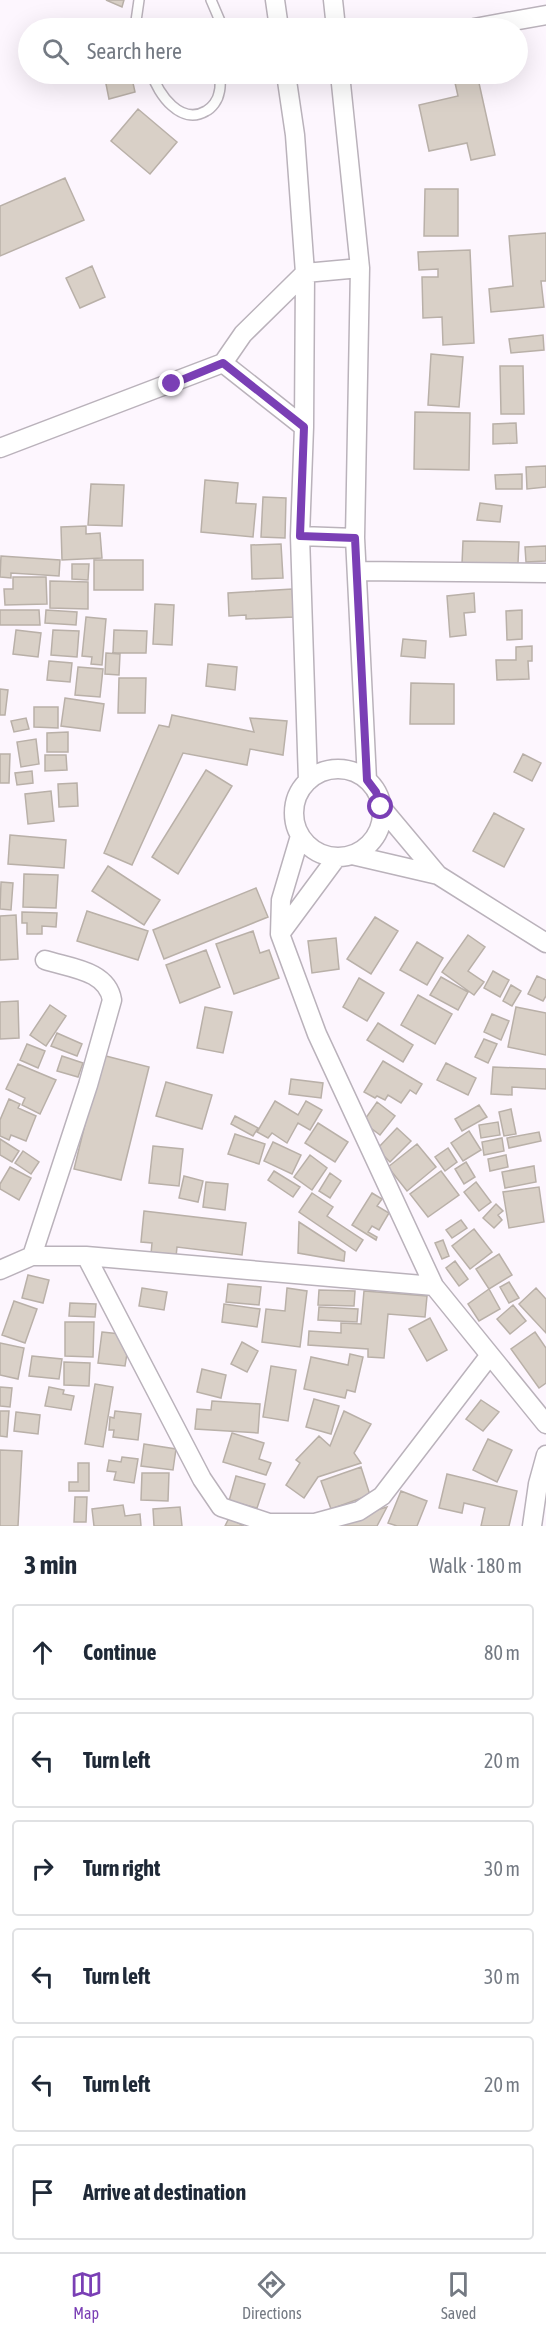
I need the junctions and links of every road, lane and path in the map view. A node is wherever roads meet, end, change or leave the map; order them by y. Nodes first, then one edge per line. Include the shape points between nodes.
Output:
1 (139, 0) edge
2 (211, 0) edge
3 (275, 0) edge
4 (333, 0) edge
5 (546, 15) edge
6 (136, 18) edge
7 (219, 18) edge
8 (278, 18) edge
9 (335, 18) edge
10 (528, 18) edge
11 (157, 84) edge
12 (220, 84) edge
13 (287, 84) edge
14 (341, 84) edge
15 (360, 268) junction
16 (305, 273) junction
17 (223, 363) junction
18 (304, 427) junction
19 (0, 448) edge
20 (300, 536) junction
21 (355, 538) junction
22 (357, 571) junction
23 (546, 573) edge
24 (367, 780) junction
25 (308, 781) junction
26 (381, 807) junction
27 (300, 836) junction
28 (345, 856) junction
29 (438, 875) junction
30 (280, 934) junction
31 (546, 943) edge
32 (45, 960) dead end
33 (32, 1256) junction
34 (87, 1256) junction
35 (0, 1270) edge
36 (434, 1286) junction
37 (489, 1354) junction
38 (546, 1425) edge
39 (546, 1455) edge
40 (532, 1526) edge

1 - 6 lane
2 - 7 lane
3 - 8 street
4 - 9 street
5 - 10 street
11 - 12 lane via 172,106 192,115 212,108
13 - 16 street
14 - 15 street
15 - 16 street
15 - 21 street
16 - 17 street via 243,334
16 - 18 street
17 - 18 street
17 - 19 street
18 - 20 street
20 - 21 street
20 - 25 street
21 - 22 street
22 - 23 street
22 - 24 street
24 - 25 street via 338,769 321,772
24 - 26 street
25 - 27 street via 294,807 294,822
26 - 28 street via 381,822 375,836 365,848
26 - 29 street
27 - 28 street via 309,848 323,855
27 - 30 street via 281,900
28 - 29 street
28 - 30 street
29 - 31 street
30 - 36 street via 317,1034
32 - 33 street via 94,975 104,981 112,1000
33 - 34 street
33 - 35 street
34 - 36 street
34 - 37 street via 202,1479 221,1507 268,1523 315,1523 359,1511 382,1496
36 - 37 street
37 - 38 street
39 - 40 street via 537,1484

